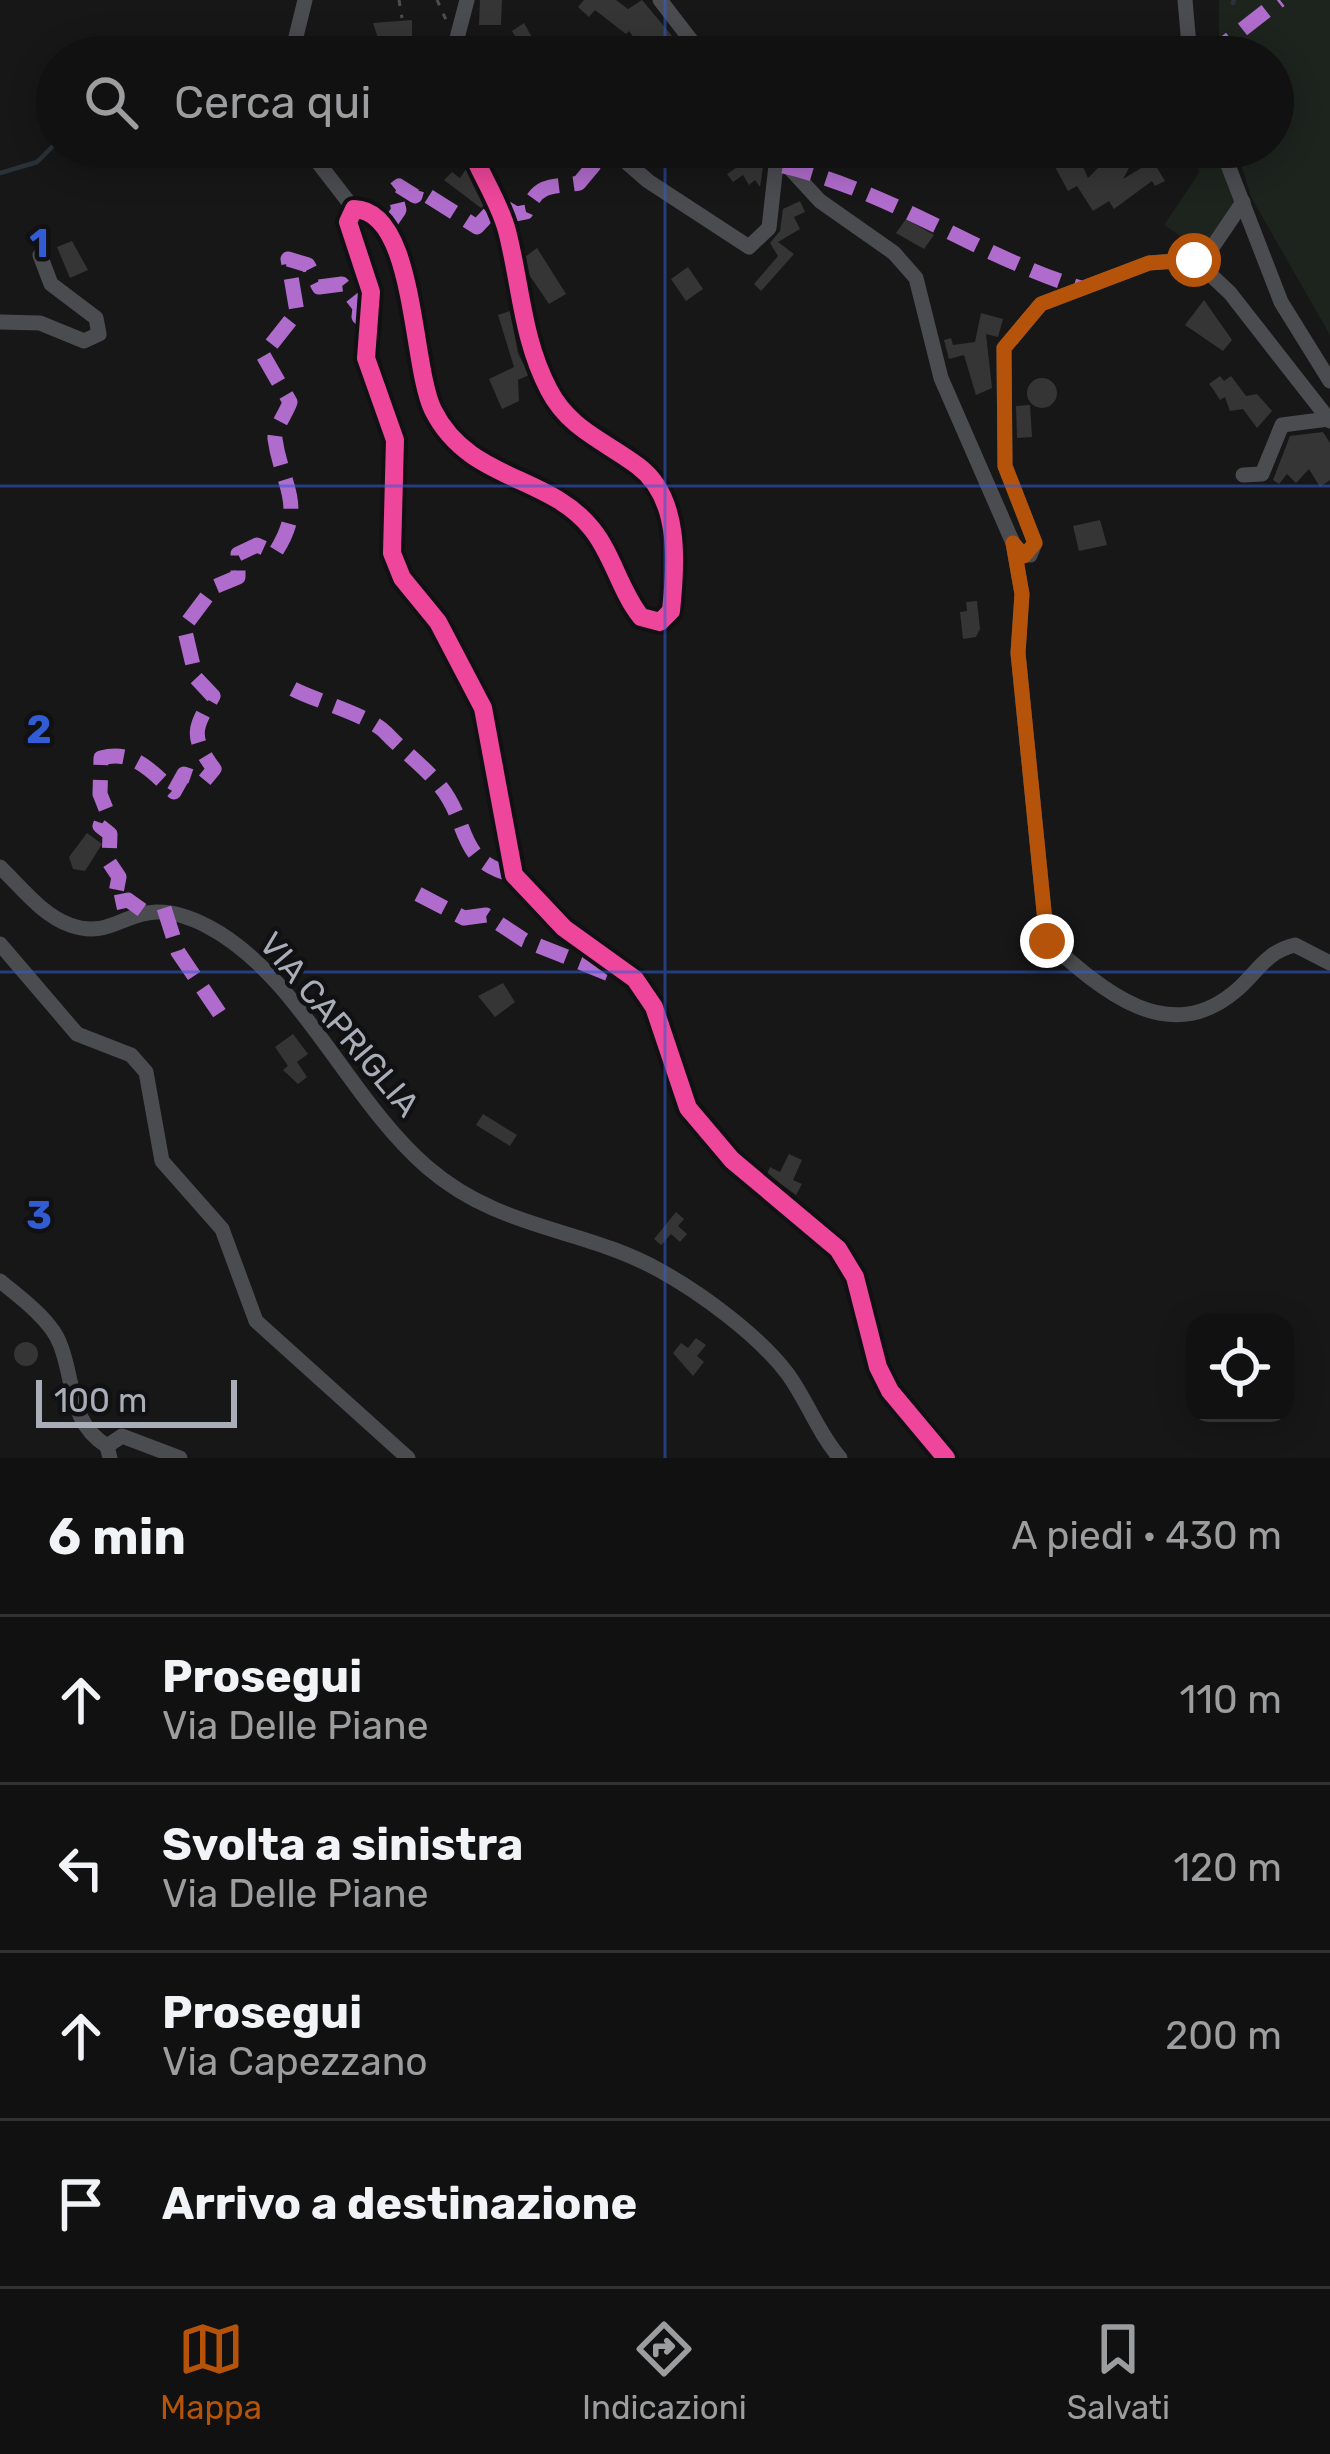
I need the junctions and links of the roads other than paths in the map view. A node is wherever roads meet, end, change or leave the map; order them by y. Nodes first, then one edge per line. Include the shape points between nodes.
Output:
1 (305, 0) edge
2 (467, 0) edge
3 (660, 0) edge
4 (1185, 0) edge
5 (296, 36) edge
6 (457, 36) edge
7 (688, 36) edge
8 (1188, 36) edge
9 (322, 168) edge
10 (481, 168) edge
11 (633, 168) edge
12 (772, 168) edge
13 (788, 168) edge
14 (1230, 168) edge
15 (1244, 202) junction
16 (354, 209) junction
17 (40, 255) dead end
18 (1194, 260) junction
19 (0, 322) edge
20 (1330, 381) edge
21 (1329, 420) edge
22 (1243, 475) dead end
23 (1013, 543) junction
24 (0, 867) edge
25 (0, 944) edge
26 (1330, 963) edge
27 (0, 1281) edge
28 (108, 1452) edge
29 (180, 1458) edge
30 (408, 1458) edge
31 (840, 1458) edge
32 (946, 1458) edge

1 - 5 street
2 - 6 street
3 - 7 street
4 - 8 street
9 - 16 street
10 - 16 street via 499,204 523,322 550,392 567,418 656,482 667,507 669,619 640,617 591,526 478,462 444,428 423,380 398,246 375,215
11 - 12 street via 749,247 769,228
13 - 23 street via 916,278 941,378
14 - 15 street
15 - 18 street via 1205,258
15 - 20 street via 1281,302
16 - 32 street via 348,222 370,292 366,358 395,440 392,554 483,708 514,875 564,928 635,979 653,1007 688,1108 732,1160 838,1249 855,1277 890,1391
17 - 19 street via 51,284 96,318 99,334 84,341 40,323
18 - 21 street via 1231,293
18 - 23 street via 1149,263 1041,304 1004,348 1005,466 1035,543 1024,556
21 - 22 street via 1282,425 1262,474
23 - 26 street via 1047,941 1129,1003 1181,1018 1212,1010 1276,950 1294,945
24 - 31 street, VIA CAPRIGLIA via 68,925 92,930 164,908 248,954 380,1123 428,1168 517,1220 675,1281 783,1368
25 - 30 street via 77,1034 130,1055 146,1072 162,1161 222,1229 256,1321
27 - 28 street via 60,1341 78,1415
28 - 29 street via 122,1436

